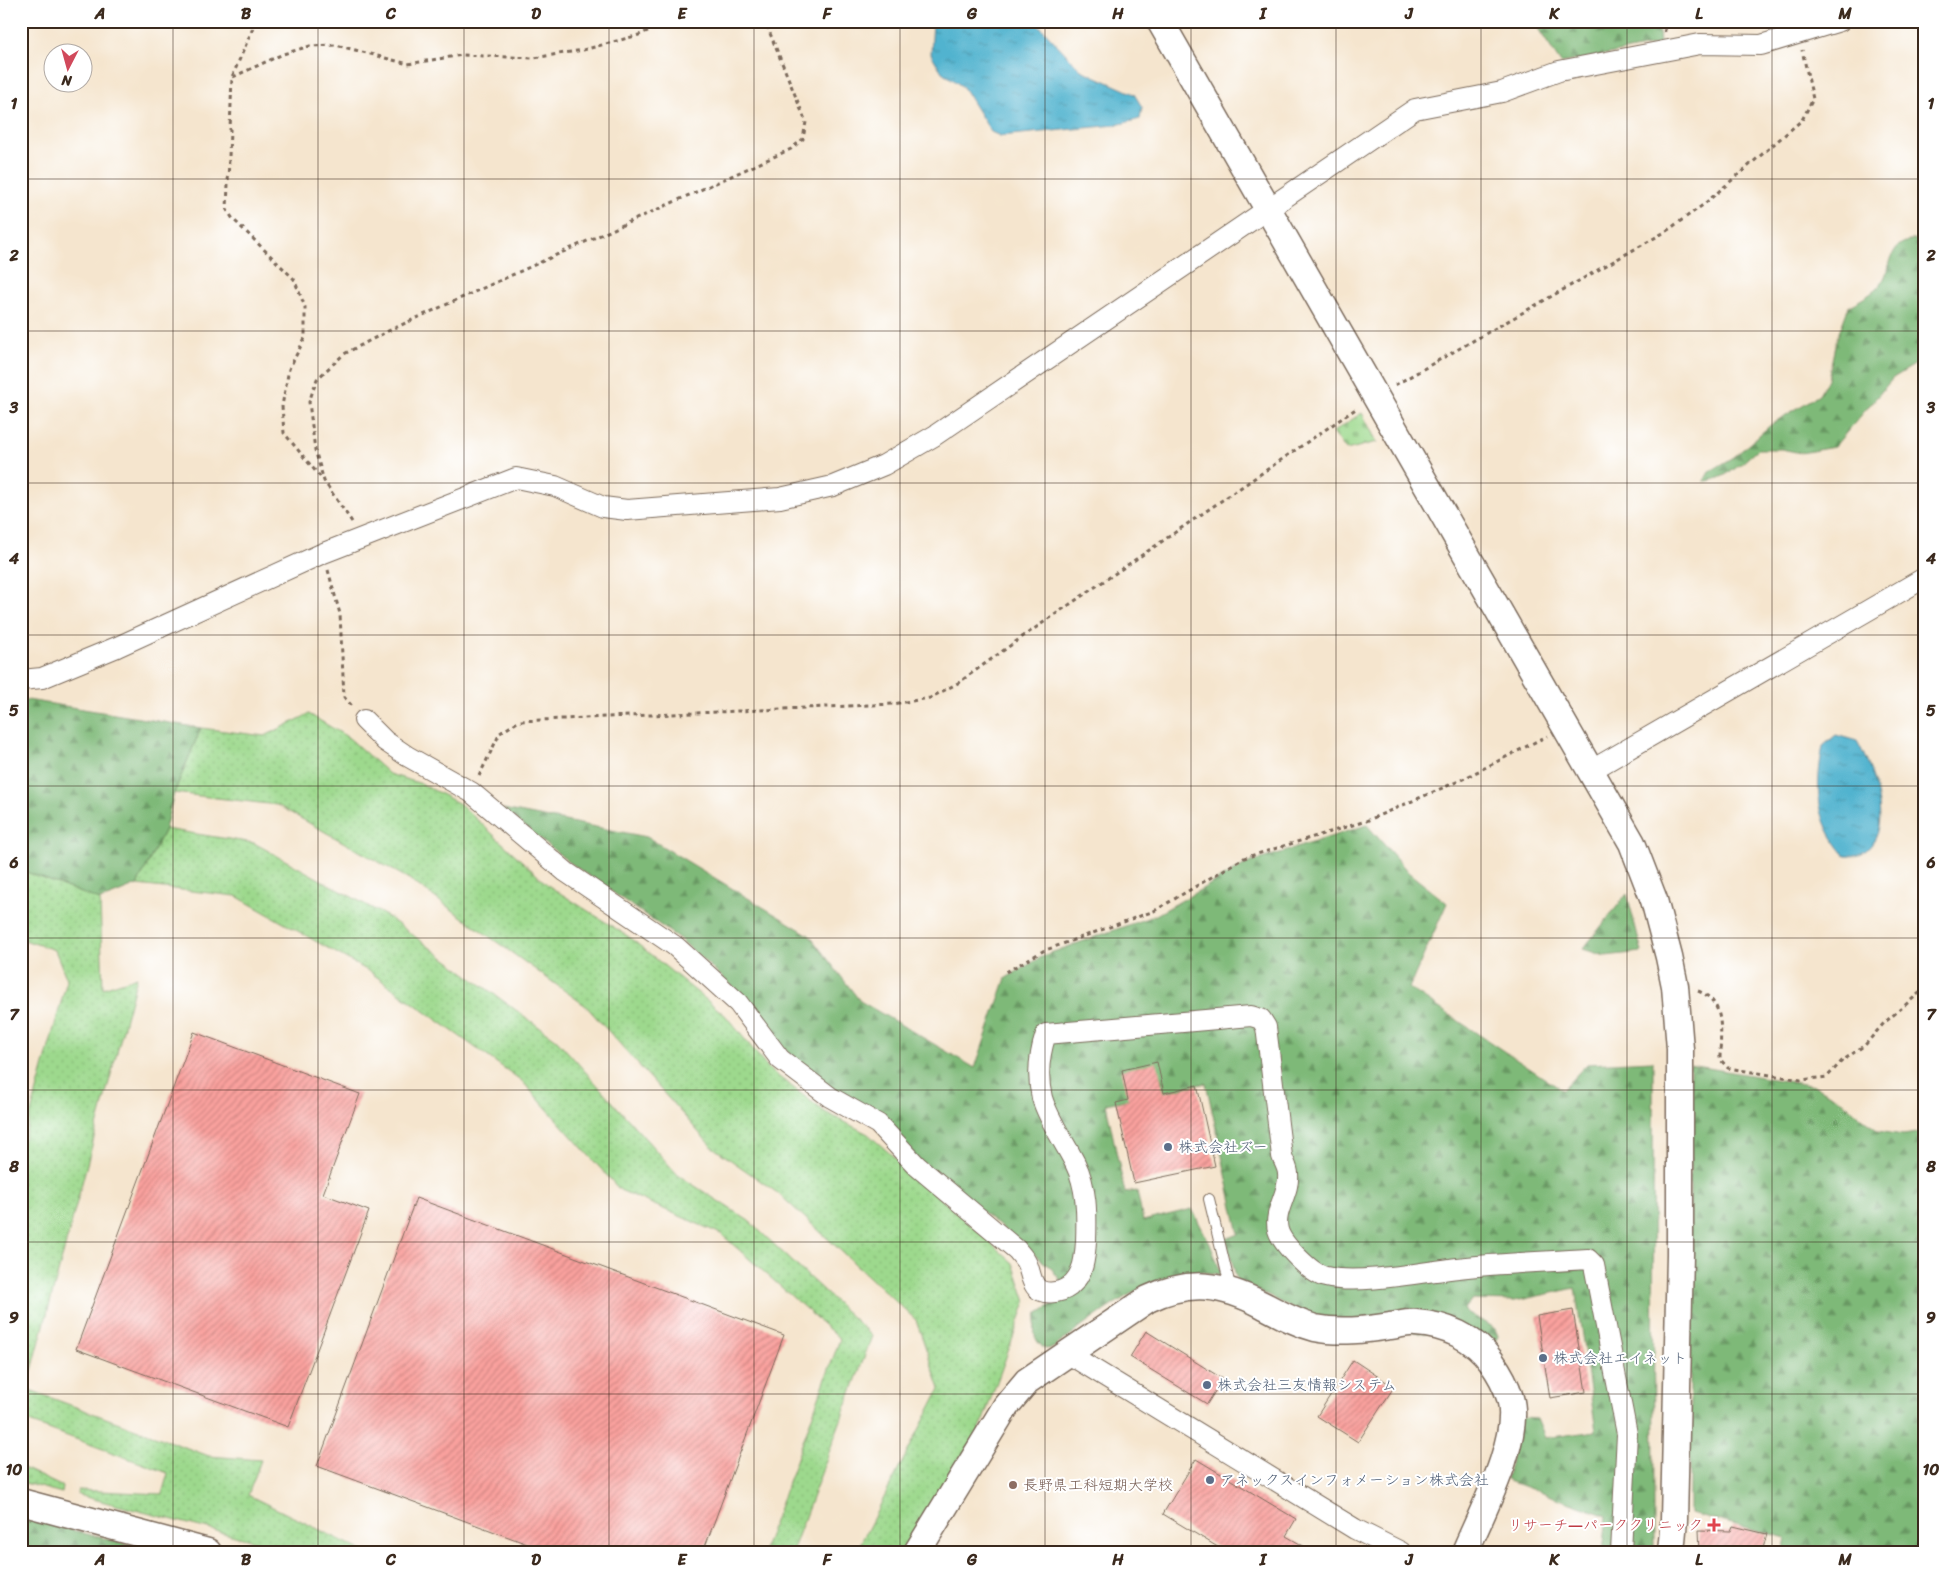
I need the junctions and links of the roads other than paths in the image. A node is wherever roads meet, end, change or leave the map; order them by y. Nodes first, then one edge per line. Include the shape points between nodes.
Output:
1 (1160, 21) edge
2 (1840, 21) edge
3 (1269, 206) junction
4 (1924, 578) edge
5 (21, 680) edge
6 (364, 720) road end
7 (1590, 771) junction
8 (1209, 1200) dead end
9 (1232, 1291) junction
10 (1067, 1353) junction
11 (21, 1502) edge
12 (208, 1552) edge
13 (916, 1552) edge
14 (1400, 1552) edge
15 (1465, 1552) edge
16 (1621, 1552) edge
17 (1671, 1552) edge

1 - 3 street
2 - 3 street via 1761,45 1700,44 1559,71 1502,92 1415,108
3 - 5 street via 934,436 884,465 833,486 780,498 627,510 603,507 555,486 516,478 321,554 42,678
3 - 7 street
4 - 7 street
6 - 16 street via 385,741 407,756 472,792 566,872 675,946 738,1002 780,1059 830,1097 878,1124 917,1166 1017,1250 1027,1262 1034,1286 1043,1293 1069,1287 1080,1276 1086,1257 1085,1193 1076,1164 1042,1098 1039,1074 1046,1034 1251,1016 1261,1019 1266,1027 1282,1156 1288,1174 1277,1218 1278,1230 1310,1268 1324,1277 1348,1280 1500,1264 1588,1259 1594,1265 1627,1434
7 - 17 street via 1632,842 1654,900 1675,986 1680,1049 1680,1254
8 - 9 lane
9 - 10 street via 1214,1286 1168,1290 1148,1299
9 - 15 street via 1289,1320 1314,1328 1342,1332 1415,1323 1463,1336 1483,1350 1501,1375 1511,1399 1512,1428 1494,1484
10 - 13 street via 1027,1381 1006,1406
10 - 14 street via 1355,1529
11 - 12 street

